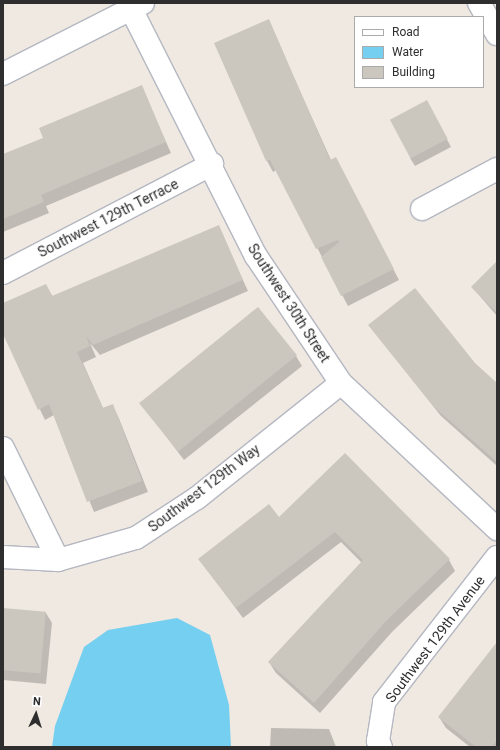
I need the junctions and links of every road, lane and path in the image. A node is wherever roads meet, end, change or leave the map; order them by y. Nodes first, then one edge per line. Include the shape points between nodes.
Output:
1 (137, 6) edge
2 (487, 8) edge
3 (497, 34) edge
4 (3, 74) edge
5 (212, 164) junction
6 (497, 169) edge
7 (422, 209) dead end
8 (3, 272) edge
9 (341, 383) junction
10 (3, 448) edge
11 (497, 530) edge
12 (3, 557) edge
13 (497, 557) edge
14 (58, 560) junction
15 (381, 747) edge

1 - 4 street
1 - 5 street, Southwest 30th Street
2 - 3 street
5 - 8 street, Southwest 129th Terrace
5 - 9 street, Southwest 30th Street via 256,256
6 - 7 street
9 - 11 street, Southwest 30th Street
9 - 14 street, Southwest 129th Way via 197,498 136,538
10 - 14 street
12 - 14 street, Southwest 129th Way
13 - 15 street, Southwest 129th Avenue via 384,702 378,741

